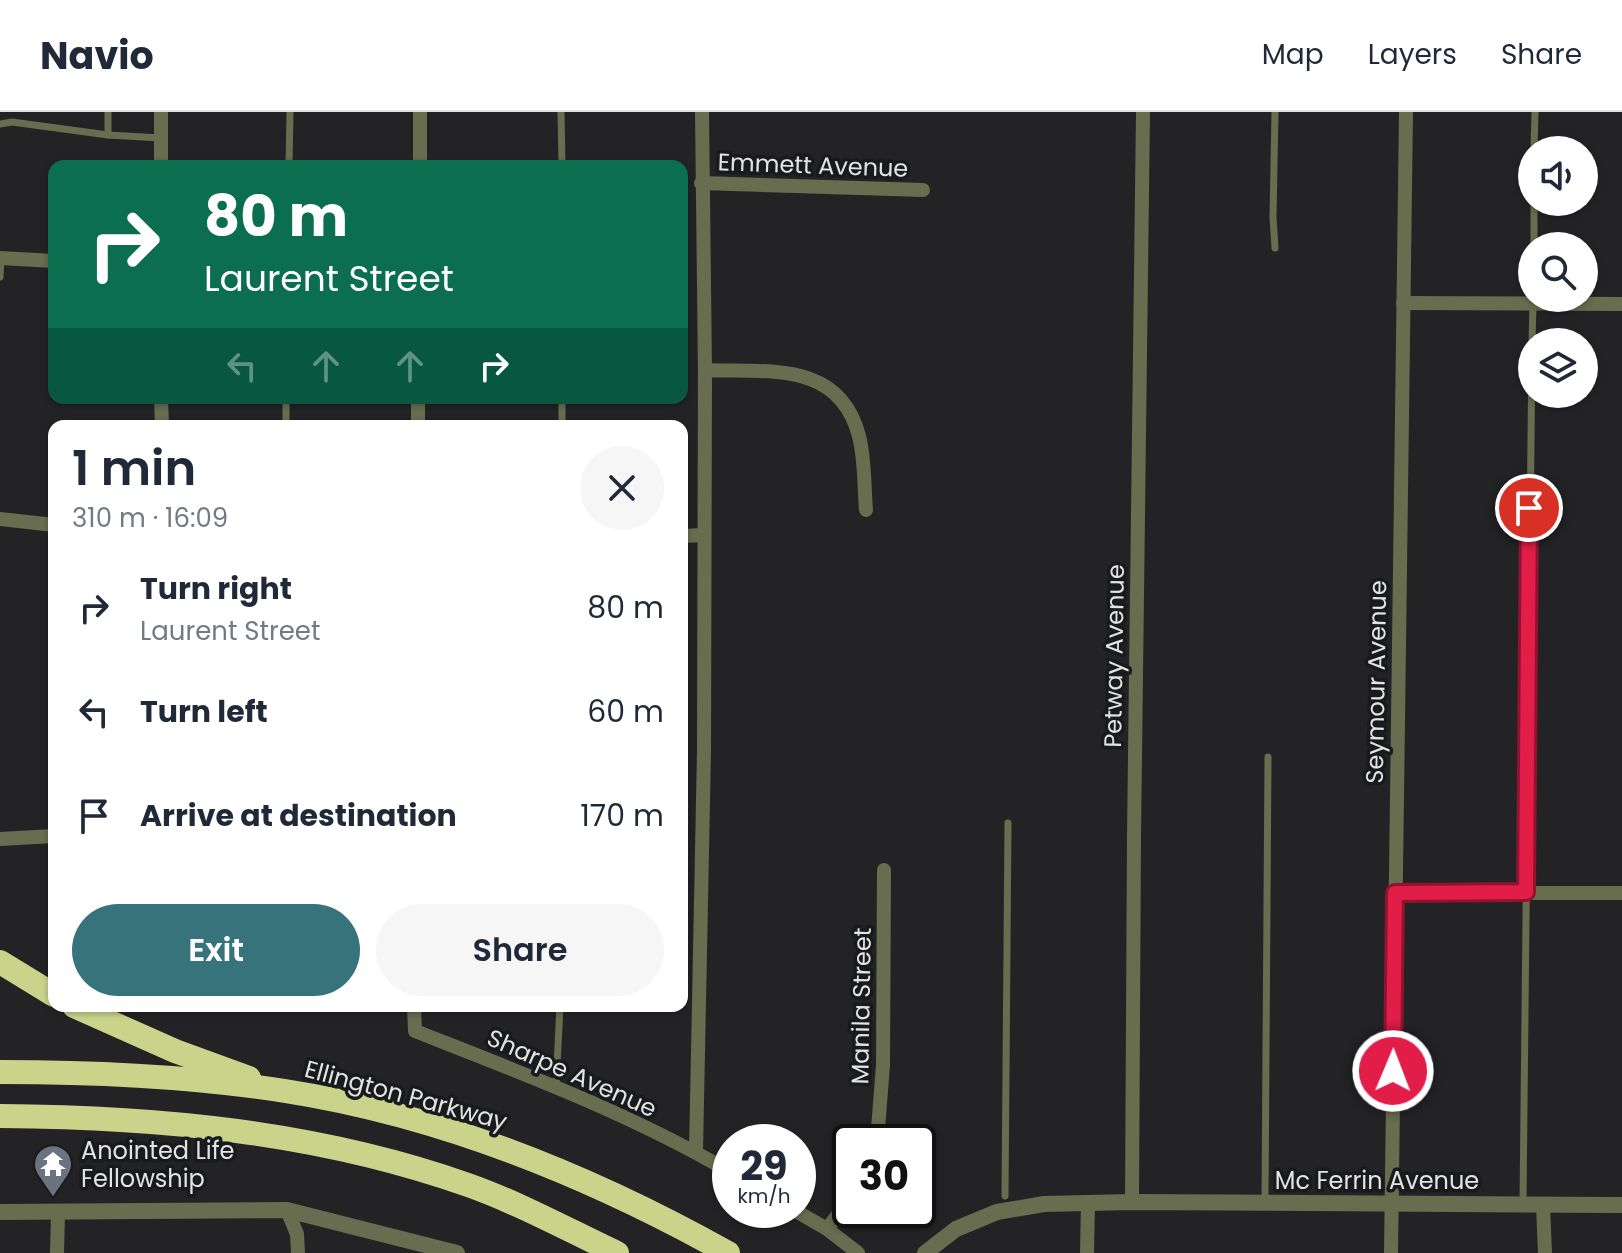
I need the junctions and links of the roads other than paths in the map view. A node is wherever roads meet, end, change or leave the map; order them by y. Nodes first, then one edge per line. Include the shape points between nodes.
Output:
1 (33, 112) edge
2 (108, 112) edge
3 (161, 112) edge
4 (290, 112) edge
5 (420, 112) edge
6 (561, 112) edge
7 (702, 112) edge
8 (1143, 112) edge
9 (1275, 112) edge
10 (1406, 112) edge
11 (1535, 112) edge
12 (0, 124) edge
13 (32, 125) junction
14 (108, 135) junction
15 (1534, 136) edge
16 (161, 138) junction
17 (161, 160) edge
18 (289, 160) edge
19 (420, 160) edge
20 (562, 160) edge
21 (701, 183) junction
22 (923, 190) dead end
23 (1275, 248) dead end
24 (1, 258) edge
25 (48, 261) edge
26 (0, 277) edge
27 (1518, 301) edge
28 (1403, 303) junction
29 (1598, 303) edge
30 (1622, 304) edge
31 (705, 370) junction
32 (1531, 408) edge
33 (866, 510) dead end
34 (0, 519) edge
35 (48, 524) edge
36 (704, 535) junction
37 (688, 536) edge
38 (1268, 757) dead end
39 (1008, 823) dead end
40 (48, 836) edge
41 (0, 839) edge
42 (884, 870) dead end
43 (1526, 892) junction
44 (1395, 893) junction
45 (1622, 893) edge
46 (0, 962) edge
47 (48, 991) edge
48 (87, 1012) edge
49 (414, 1012) edge
50 (560, 1012) edge
51 (0, 1072) edge
52 (556, 1086) junction
53 (285, 1091) junction
54 (0, 1116) edge
55 (44, 1116) junction
56 (0, 1124) edge
57 (878, 1124) edge
58 (696, 1152) junction
59 (712, 1161) edge
60 (1005, 1196) dead end
61 (1088, 1202) junction
62 (1132, 1202) junction
63 (1265, 1203) junction
64 (1391, 1204) junction
65 (1523, 1205) junction
66 (1543, 1205) junction
67 (1622, 1205) edge
68 (287, 1210) junction
69 (0, 1212) edge
70 (58, 1212) junction
71 (832, 1222) edge
72 (816, 1223) edge
73 (827, 1229) junction
74 (57, 1253) edge
75 (298, 1253) edge
76 (457, 1253) edge
77 (617, 1253) edge
78 (728, 1253) edge
79 (858, 1253) edge
80 (925, 1253) edge
81 (1087, 1253) edge
82 (1391, 1253) edge
83 (1545, 1253) edge

1 - 13 lane
2 - 14 lane
3 - 16 street
4 - 18 lane
5 - 19 street
6 - 20 lane
7 - 21 street
8 - 62 street, Petway Avenue
9 - 23 lane
10 - 28 street, Seymour Avenue
11 - 15 lane
12 - 13 lane
13 - 14 lane
14 - 16 lane
16 - 17 street
21 - 22 street, Emmett Avenue
21 - 31 street
24 - 25 street
24 - 26 lane
27 - 28 street
28 - 44 street, Seymour Avenue
29 - 30 street
31 - 33 street via 788,372 833,390 859,435
31 - 36 street
32 - 43 lane
34 - 35 street
36 - 37 street
36 - 58 street
38 - 63 lane
39 - 60 lane
40 - 41 street
42 - 57 street, Manila Street
43 - 44 street
43 - 45 street
43 - 65 lane
44 - 64 street, Seymour Avenue
46 - 47 highway
48 - 53 highway
49 - 52 street, Sharpe Avenue via 415,1031
50 - 52 lane
51 - 53 highway, Ellington Parkway via 151,1077
52 - 58 street, Sharpe Avenue
53 - 78 highway, Ellington Parkway via 365,1108 528,1158
54 - 55 highway
55 - 56 highway
55 - 77 highway via 236,1130 377,1156 470,1185
58 - 59 street, Sharpe Avenue
61 - 62 street, Mc Ferrin Avenue
61 - 80 street, Mc Ferrin Avenue via 997,1212 956,1229
61 - 81 street
62 - 63 street, Mc Ferrin Avenue
63 - 64 street, Mc Ferrin Avenue
64 - 65 street, Mc Ferrin Avenue
64 - 82 street, Seymour Avenue
65 - 66 street, Mc Ferrin Avenue
66 - 67 street, Mc Ferrin Avenue
66 - 83 street
68 - 70 street
68 - 75 street
68 - 76 street
69 - 70 street
70 - 74 street
71 - 73 street
72 - 73 street
73 - 79 street

